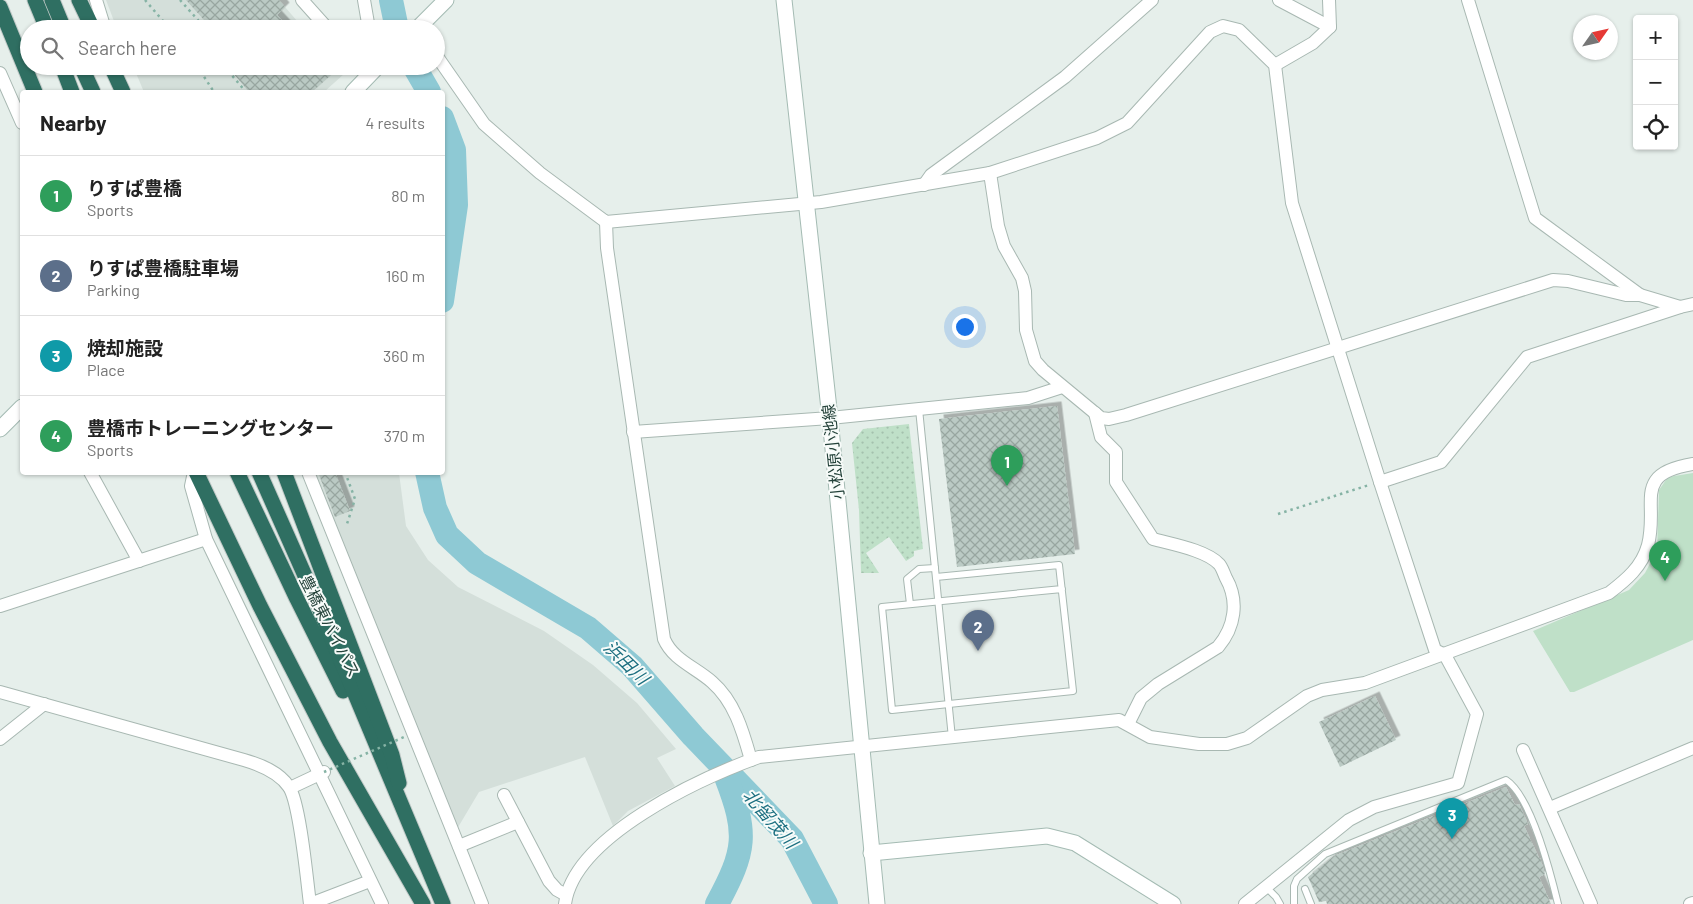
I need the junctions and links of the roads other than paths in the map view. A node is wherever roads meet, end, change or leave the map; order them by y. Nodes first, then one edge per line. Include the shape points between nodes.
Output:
1 (35, 0) edge
2 (52, 0) edge
3 (78, 0) edge
4 (96, 0) edge
5 (302, 0) edge
6 (364, 0) edge
7 (446, 0) edge
8 (784, 0) edge
9 (1152, 0) edge
10 (1279, 0) edge
11 (1329, 0) edge
12 (1468, 0) edge
13 (0, 8) edge
14 (43, 20) edge
15 (60, 20) edge
16 (88, 20) edge
17 (102, 20) edge
18 (320, 20) edge
19 (367, 20) edge
20 (425, 20) edge
21 (1330, 27) junction
22 (20, 56) edge
23 (1275, 65) junction
24 (445, 68) edge
25 (0, 72) edge
26 (28, 75) edge
27 (65, 75) edge
28 (85, 75) edge
29 (115, 75) edge
30 (363, 75) edge
31 (366, 75) edge
32 (34, 90) edge
33 (71, 90) edge
34 (92, 90) edge
35 (121, 90) edge
36 (347, 90) edge
37 (354, 90) edge
38 (20, 118) edge
39 (990, 173) junction
40 (924, 184) junction
41 (805, 202) junction
42 (606, 222) junction
43 (1640, 295) junction
44 (1687, 305) edge
45 (1338, 347) junction
46 (1062, 387) junction
47 (20, 409) edge
48 (919, 409) junction
49 (1094, 413) junction
50 (830, 418) junction
51 (0, 429) edge
52 (634, 432) junction
53 (1693, 464) edge
54 (92, 475) edge
55 (194, 475) edge
56 (196, 475) edge
57 (239, 475) edge
58 (260, 475) edge
59 (285, 475) edge
60 (309, 475) edge
61 (1380, 482) junction
62 (206, 539) junction
63 (139, 561) junction
64 (935, 568) junction
65 (936, 577) junction
66 (1062, 589) junction
67 (938, 601) junction
68 (910, 604) junction
69 (0, 606) edge
70 (1445, 655) junction
71 (0, 692) edge
72 (44, 704) junction
73 (949, 704) junction
74 (1128, 724) junction
75 (952, 738) junction
76 (0, 739) edge
77 (861, 747) junction
78 (1693, 748) edge
79 (1524, 750) dead end
80 (747, 761) junction
81 (321, 773) junction
82 (290, 788) junction
83 (395, 793) junction
84 (504, 795) dead end
85 (1550, 808) junction
86 (518, 822) junction
87 (411, 830) junction
88 (458, 846) junction
89 (872, 854) junction
90 (370, 881) junction
91 (1266, 887) junction
92 (1305, 889) dead end
93 (565, 900) edge
94 (1556, 903) edge
95 (310, 904) edge
96 (382, 904) edge
97 (423, 904) edge
98 (443, 904) edge
99 (482, 904) edge
100 (877, 904) edge
101 (1173, 904) edge
102 (1245, 904) edge
103 (1280, 904) edge
104 (1294, 904) edge
105 (1311, 904) edge
106 (1591, 904) edge

1 - 14 highway
2 - 15 highway
3 - 16 highway
4 - 17 street
5 - 18 street
6 - 19 street
7 - 20 main road
8 - 41 main road, 小松原小池線
9 - 40 street via 1065,77 931,175
10 - 21 street
11 - 21 street
12 - 43 street via 1535,218
13 - 22 highway
21 - 23 street via 1313,43
23 - 39 street via 1239,30 1223,26 1210,32 1127,122 1097,138
23 - 45 street via 1292,202
24 - 42 street via 484,124 540,173
25 - 38 street
26 - 32 highway
27 - 33 highway
28 - 34 highway
29 - 35 highway
30 - 36 main road
31 - 37 main road
39 - 40 street
39 - 46 street via 1004,246 1022,278 1031,352 1043,370
40 - 41 street
41 - 42 street
41 - 50 main road, 小松原小池線
42 - 52 street
43 - 44 street
43 - 45 street via 1553,280
44 - 61 street via 1527,357 1441,462
45 - 49 street via 1126,415 1109,419
45 - 61 street
46 - 48 street via 1028,398
46 - 49 street
47 - 51 main road
48 - 50 street
48 - 64 lane
49 - 74 street via 1101,436 1116,452 1116,482 1153,539 1195,551 1219,564 1231,587 1234,605 1226,638 1140,698
50 - 52 street
50 - 77 main road, 小松原小池線
52 - 80 street via 664,639 670,652 713,682 731,705 740,723
53 - 70 street via 1662,473 1652,484 1648,546 1633,574 1609,593
54 - 63 street
55 - 62 street via 191,486
56 - 97 highway via 330,742
57 - 83 highway, 豊橋東バイパス via 297,600
58 - 83 highway, 豊橋東バイパス
59 - 87 highway via 392,755
60 - 88 street via 408,735
61 - 70 street via 1435,650
62 - 63 street
62 - 81 street
63 - 69 street
64 - 65 lane
64 - 68 lane via 919,569 907,579
65 - 66 lane via 1059,565
65 - 67 lane
66 - 67 lane
66 - 73 lane via 1073,691
67 - 68 lane
67 - 73 lane
68 - 73 lane via 882,607 892,710
70 - 74 street via 1365,683 1322,690 1307,696 1246,738 1227,744 1150,737
70 - 91 street via 1477,714 1458,783 1361,813
71 - 72 street
72 - 76 street
72 - 82 street via 261,766
73 - 75 lane
74 - 75 street via 1119,720
75 - 77 street
77 - 80 street via 759,757
77 - 89 main road, 小松原小池線
78 - 85 street
79 - 85 street
80 - 93 street via 698,783 629,821 582,866
81 - 82 street
81 - 90 street
82 - 95 street
83 - 87 highway, 豊橋東バイパス
84 - 86 street
85 - 106 street
86 - 88 street
86 - 93 street via 549,881
87 - 98 highway, 豊橋東バイパス
88 - 99 street
89 - 100 main road, 小松原小池線
89 - 101 main road via 1047,836 1075,843
90 - 95 street
90 - 96 street
91 - 102 street
91 - 103 lane
92 - 105 lane
94 - 104 lane via 1515,786 1506,780 1325,854 1297,879

